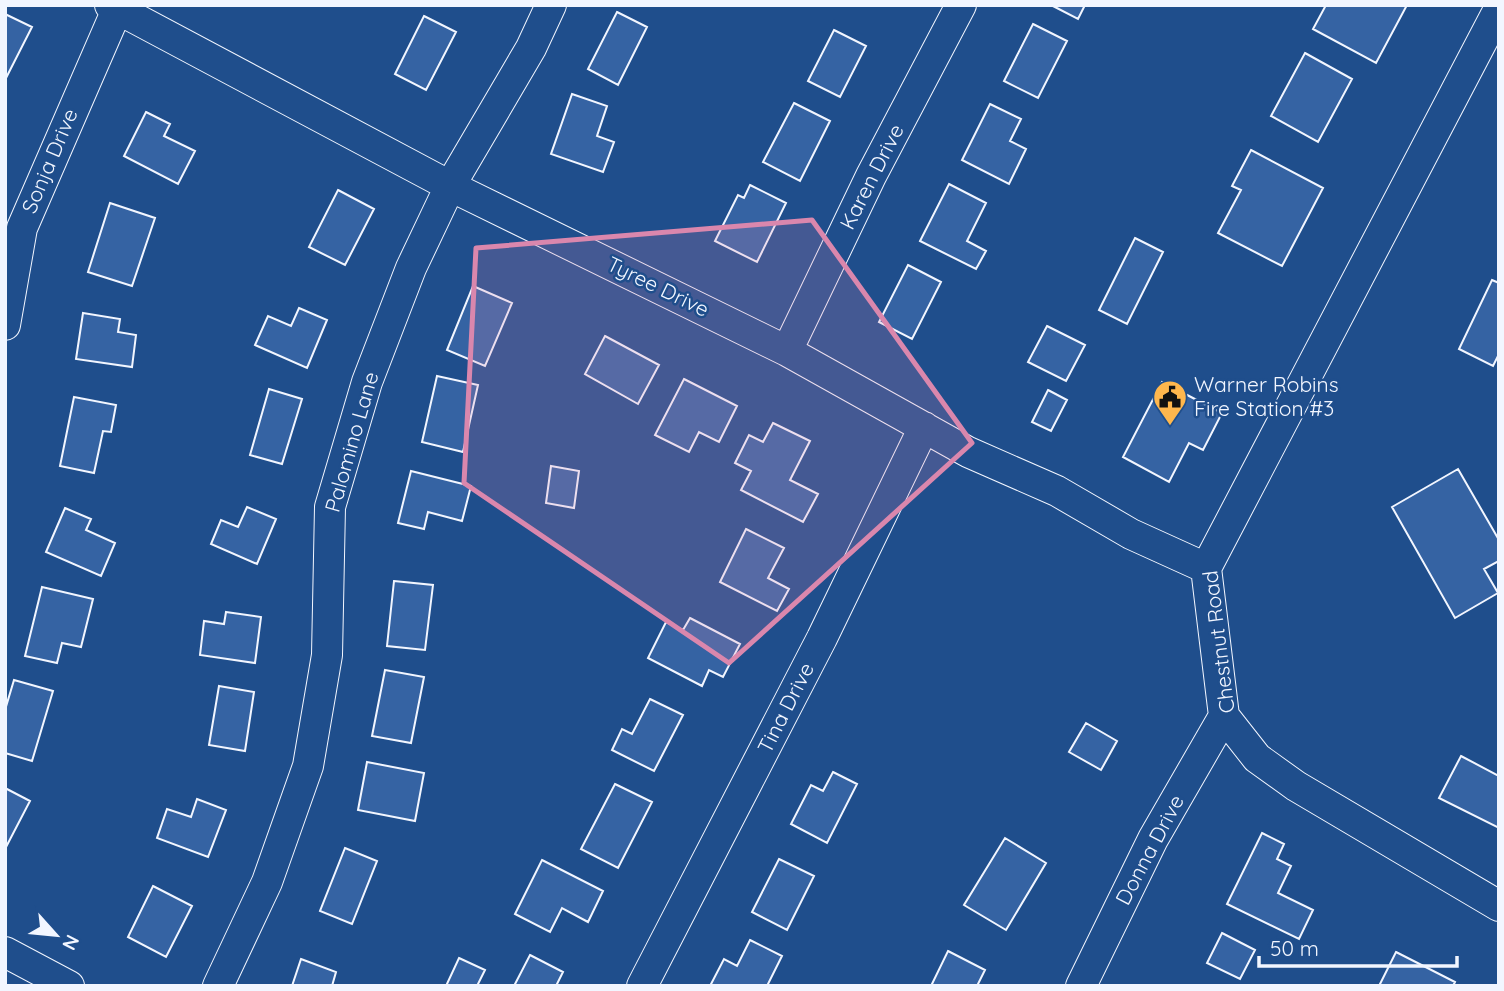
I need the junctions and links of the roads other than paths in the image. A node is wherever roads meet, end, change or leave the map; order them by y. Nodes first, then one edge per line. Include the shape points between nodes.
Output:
1 (551, 5) edge
2 (961, 5) edge
3 (116, 6) edge
4 (1499, 9) edge
5 (450, 186) junction
6 (5, 325) edge
7 (787, 351) junction
8 (924, 427) junction
9 (1206, 568) junction
10 (1224, 716) junction
11 (1499, 906) edge
12 (5, 952) edge
13 (69, 986) edge
14 (218, 986) edge
15 (642, 986) edge
16 (1081, 986) edge

1 - 5 street, Palomino Lane
2 - 7 street, Karen Drive via 871,176
3 - 5 street, Tyree Drive
3 - 6 street, Sonja Drive via 22,228
4 - 9 street, Chestnut Road
5 - 7 street, Tyree Drive
5 - 14 street, Palomino Lane via 411,268 368,382 330,507 327,655 308,766 267,882
7 - 8 street, Tyree Drive
8 - 9 street, Tyree Drive
8 - 15 street, Tina Drive via 822,638
9 - 10 street, Chestnut Road
10 - 11 street, Chestnut Road via 1257,758 1296,786
10 - 16 street, Donna Drive via 1153,839
12 - 13 street

